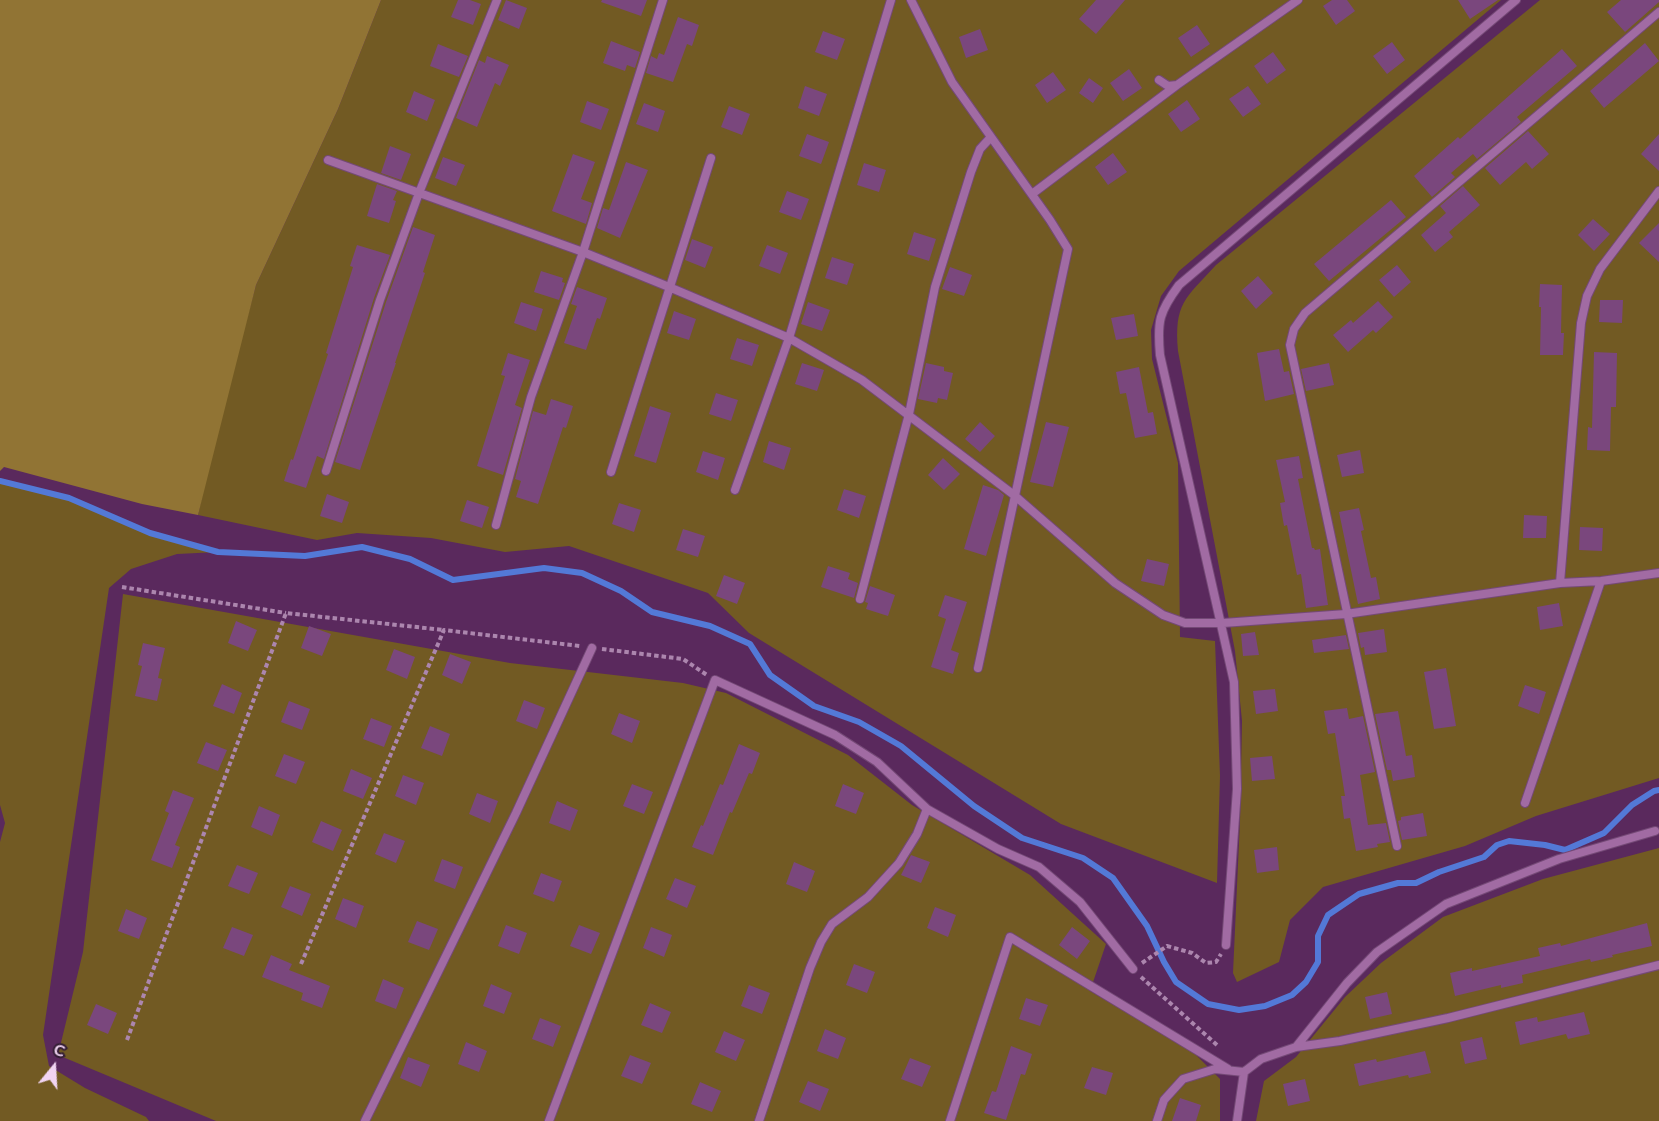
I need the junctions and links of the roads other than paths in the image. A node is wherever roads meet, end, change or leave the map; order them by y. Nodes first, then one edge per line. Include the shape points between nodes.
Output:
1 (497, 0) edge
2 (663, 0) edge
3 (891, 0) edge
4 (911, 0) edge
5 (1299, 0) edge
6 (1516, 0) edge
7 (1659, 12) edge
8 (1160, 80) dead end
9 (1177, 85) junction
10 (991, 137) junction
11 (711, 158) dead end
12 (328, 160) dead end
13 (1659, 191) edge
14 (419, 193) junction
15 (1032, 194) junction
16 (583, 252) junction
17 (669, 286) junction
18 (789, 338) junction
19 (909, 414) junction
20 (326, 471) dead end
21 (611, 472) dead end
22 (735, 490) dead end
23 (1014, 495) junction
24 (496, 525) dead end
25 (1659, 573) edge
26 (1601, 581) junction
27 (1560, 583) junction
28 (860, 598) dead end
29 (1346, 614) junction
30 (1222, 624) junction
31 (592, 648) road end
32 (978, 668) dead end
33 (1525, 803) dead end
34 (927, 809) junction
35 (1655, 831) dead end
36 (1397, 846) dead end
37 (1226, 945) road end
38 (1659, 965) edge
39 (1133, 969) road end
40 (1296, 1047) junction
41 (1231, 1071) junction
42 (1244, 1072) junction
43 (365, 1121) edge
44 (549, 1121) edge
45 (759, 1121) edge
46 (951, 1121) edge
47 (1156, 1121) edge
48 (1237, 1121) edge

1 - 14 lane
2 - 16 lane
3 - 18 lane
4 - 10 lane via 952,82
5 - 9 lane
6 - 30 lane via 1179,285 1164,306 1158,330 1160,355
7 - 29 lane via 1305,313 1294,328 1290,345
8 - 9 lane via 1168,86
9 - 15 lane
10 - 15 lane
10 - 19 lane via 980,149 971,172 934,287
11 - 17 lane
12 - 14 lane
13 - 27 lane via 1600,269 1587,296 1581,323
14 - 16 lane
14 - 20 lane via 380,300
15 - 23 lane via 1068,249
16 - 17 lane
16 - 24 lane via 531,397
17 - 18 lane
17 - 21 lane
18 - 19 lane via 862,380
18 - 22 lane
19 - 23 lane
19 - 28 lane
23 - 30 lane via 1115,583 1163,615 1185,623
23 - 32 lane
25 - 26 lane
26 - 27 lane
26 - 33 lane
27 - 29 lane
29 - 30 lane
29 - 36 lane
30 - 37 lane via 1234,682 1237,789
31 - 43 lane
34 - 39 lane via 1039,867 1080,902
34 - 44 lane via 877,762 835,735 715,680
34 - 45 lane via 899,863 868,897 832,924 821,942
35 - 40 lane via 1559,859 1446,904 1377,952 1347,982
38 - 40 lane via 1448,1017
40 - 42 lane via 1261,1059
41 - 42 lane
41 - 46 lane via 1010,937
41 - 47 lane via 1215,1069 1183,1079 1164,1100
42 - 48 lane

